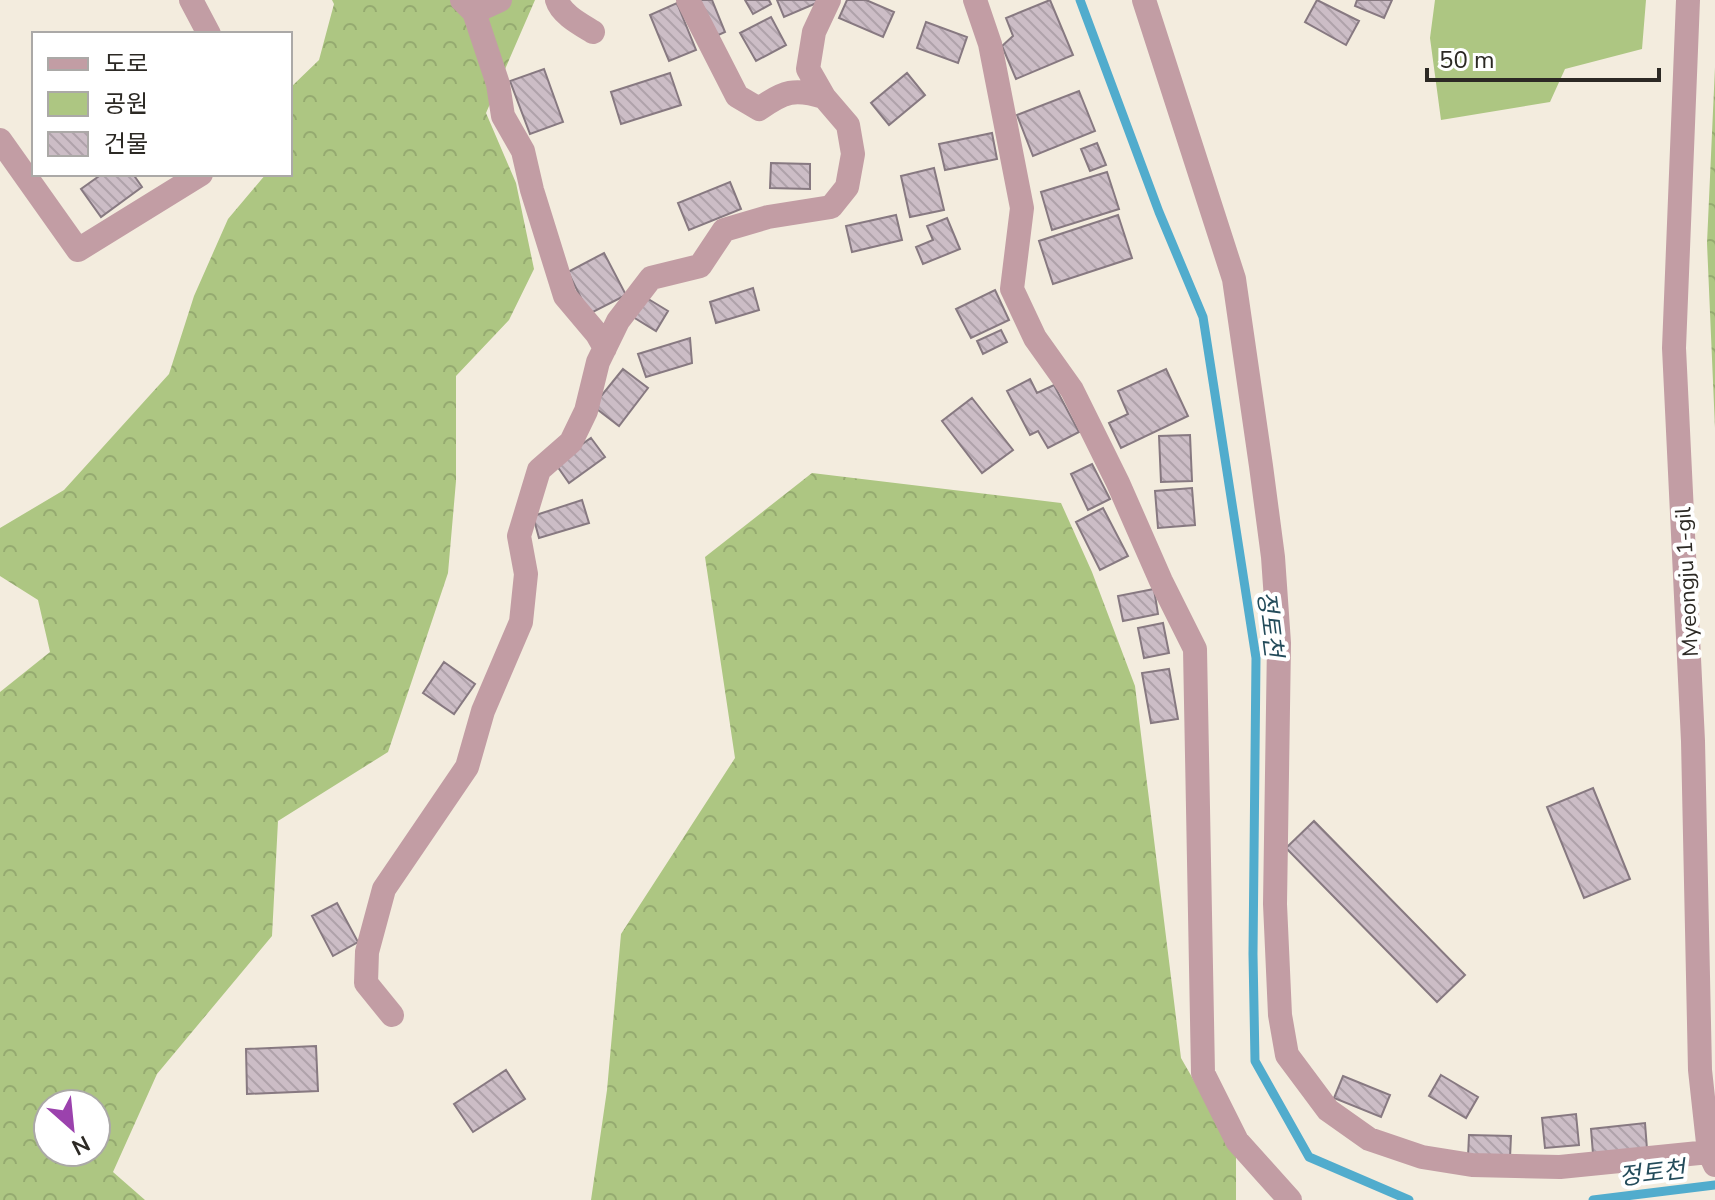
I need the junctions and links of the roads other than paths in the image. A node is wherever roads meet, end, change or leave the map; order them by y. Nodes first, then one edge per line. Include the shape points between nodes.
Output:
1 (191, 0) edge
2 (500, 0) edge
3 (557, 0) edge
4 (688, 0) edge
5 (829, 0) edge
6 (975, 0) edge
7 (1144, 0) edge
8 (1688, 0) edge
9 (468, 6) edge
10 (208, 32) edge
11 (593, 32) dead end
12 (824, 97) junction
13 (0, 140) edge
14 (198, 176) edge
15 (605, 348) junction
16 (392, 1015) dead end
17 (1713, 1160) edge
18 (1290, 1200) edge

1 - 10 street
2 - 9 street
3 - 11 street
4 - 12 street via 737,96 759,109 776,96 801,89
5 - 12 street via 814,32 808,69
6 - 18 street via 990,44 1022,208 1012,289 1035,338 1072,390 1195,649 1203,1073 1237,1141
7 - 17 street via 1234,279 1263,481 1279,643 1275,904 1287,1055 1328,1110 1369,1139 1422,1157 1472,1165 1560,1167
8 - 17 street, Myeongju 1-gil via 1674,348 1693,741 1700,1070
9 - 15 street via 498,84 503,116 523,151 565,296
12 - 15 street via 848,125 853,154 847,187 831,207 724,230 700,266 651,278
13 - 14 street via 78,250
15 - 16 street via 571,442 539,470 528,501 519,536 526,574 521,622 483,711 467,767 384,889 367,952 366,983

